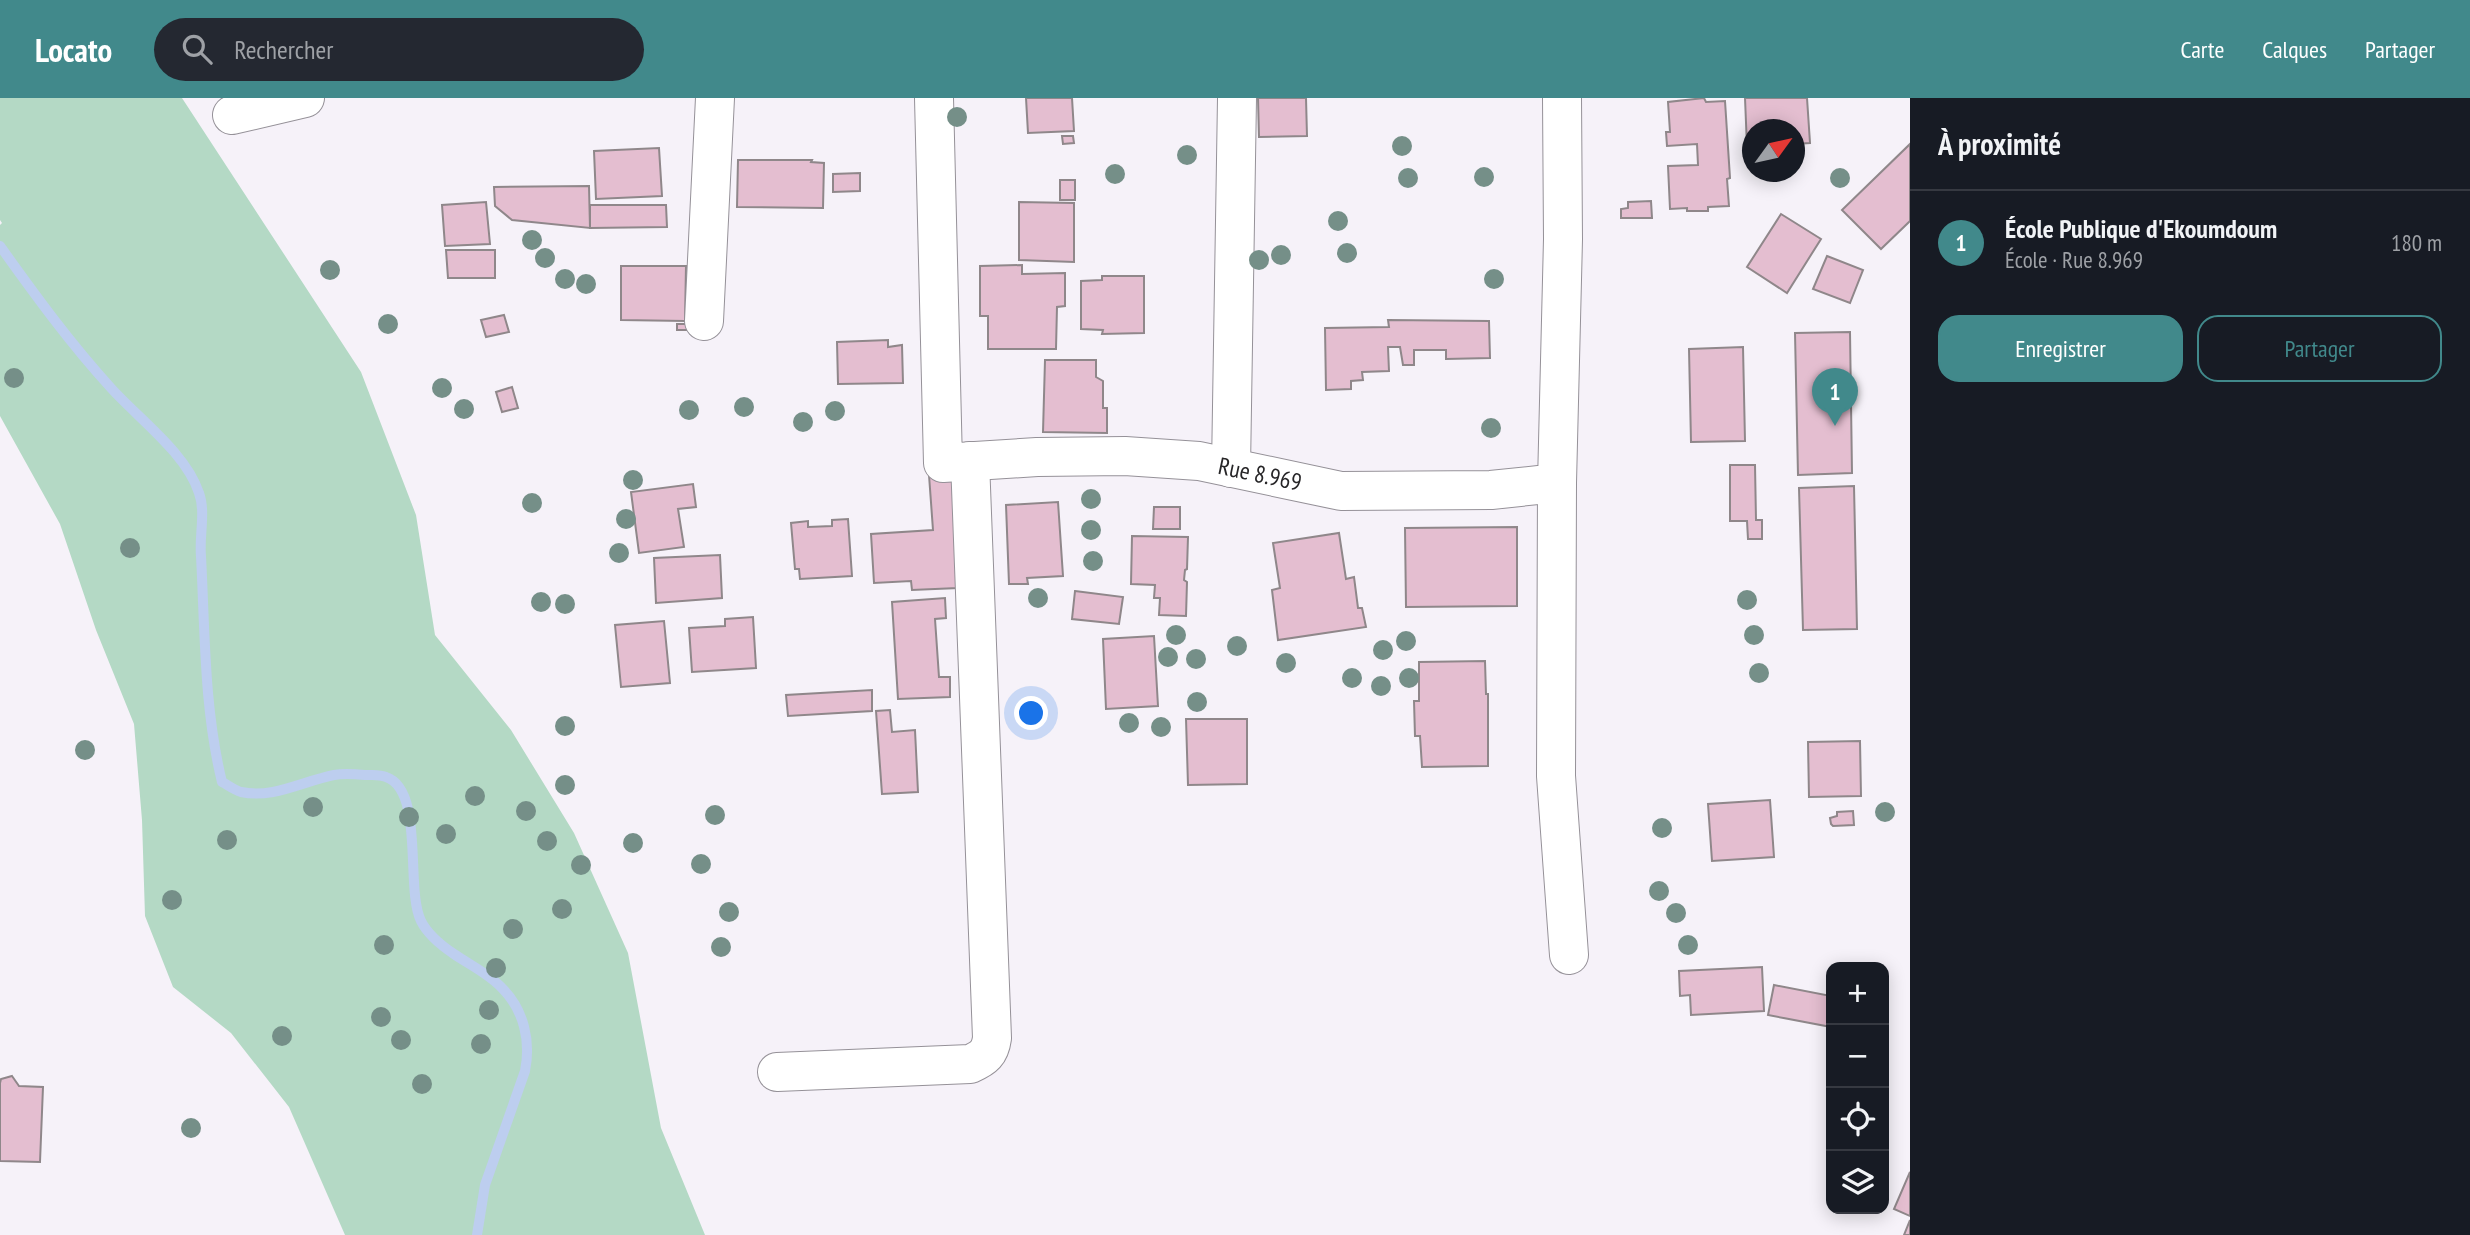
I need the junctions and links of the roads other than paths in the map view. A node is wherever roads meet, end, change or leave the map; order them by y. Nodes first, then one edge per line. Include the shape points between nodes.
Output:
1 (305, 98) edge
2 (715, 98) edge
3 (934, 98) edge
4 (1237, 98) edge
5 (1562, 98) edge
6 (232, 115) dead end
7 (704, 321) dead end
8 (970, 461) junction
9 (1231, 468) junction
10 (1558, 483) junction
11 (1569, 955) dead end
12 (777, 1072) dead end

1 - 6 street
2 - 7 street
3 - 8 street, Rue 8.969 via 943,463
4 - 9 street
5 - 10 street
8 - 9 street, Rue 8.969 via 1125,456
8 - 12 street via 990,1050 970,1064
9 - 10 street, Rue 8.969 via 1341,491 1491,490
10 - 11 street via 1556,776

